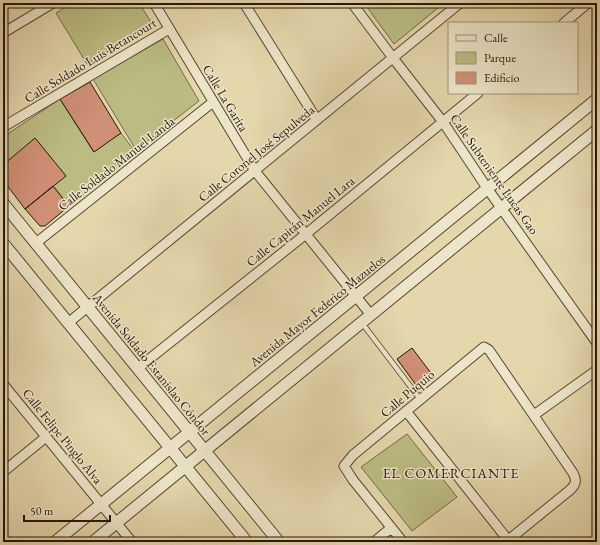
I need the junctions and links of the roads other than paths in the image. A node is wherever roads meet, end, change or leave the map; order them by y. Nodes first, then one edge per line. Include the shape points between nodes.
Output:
1 (53, 3) edge
2 (154, 3) edge
3 (244, 3) edge
4 (352, 3) edge
5 (460, 3) edge
6 (588, 3) edge
7 (565, 22) edge
8 (169, 28) junction
9 (3, 34) edge
10 (393, 58) junction
11 (477, 94) edge
12 (597, 99) edge
13 (213, 102) junction
14 (317, 120) junction
15 (443, 122) junction
16 (3, 127) edge
17 (597, 130) edge
18 (255, 171) junction
19 (487, 188) junction
20 (3, 203) edge
21 (502, 208) junction
22 (306, 234) junction
23 (3, 243) edge
24 (36, 243) junction
25 (356, 296) junction
26 (87, 306) junction
27 (371, 315) junction
28 (68, 323) junction
29 (362, 323) junction
30 (597, 343) edge
31 (138, 368) junction
32 (597, 370) edge
33 (3, 384) edge
34 (420, 399) junction
35 (406, 411) junction
36 (534, 415) junction
37 (190, 432) junction
38 (46, 437) junction
39 (170, 448) junction
40 (205, 451) junction
41 (186, 466) junction
42 (3, 472) edge
43 (102, 504) junction
44 (117, 523) junction
45 (392, 528) junction
46 (509, 541) edge
47 (55, 542) edge
48 (93, 542) edge
49 (132, 542) edge
50 (247, 542) edge
51 (279, 542) edge
52 (374, 542) edge
53 (403, 542) edge

1 - 9 street
2 - 8 street, Calle La Garita
3 - 14 street
4 - 10 street, Calle Subteniente Lucas Gao
5 - 10 street, Calle Coronel José Sepulveda
6 - 7 street
8 - 13 street, Calle La Garita
8 - 16 street, Calle Soldado Luis Betancourt
10 - 14 street, Calle Coronel José Sepulveda
10 - 15 street, Calle Subteniente Lucas Gao
11 - 15 street, Calle Capitán Manuel Lara
12 - 19 street, Avenida Mayor Federico Mazuelos
13 - 18 street, Calle La Garita
13 - 24 street, Calle Soldado Manuel Landa
14 - 18 street, Calle Coronel José Sepulveda
15 - 19 street, Calle Subteniente Lucas Gao
15 - 22 street, Calle Capitán Manuel Lara
17 - 21 street
18 - 22 street, Calle La Garita
18 - 26 street, Calle Coronel José Sepulveda
19 - 21 street, Calle Subteniente Lucas Gao
19 - 25 street, Avenida Mayor Federico Mazuelos
20 - 24 street, Avenida Soldado Estanislao Cóndor
21 - 27 street
21 - 30 street, Calle Subteniente Lucas Gao
22 - 25 street, Calle La Garita
22 - 31 street, Calle Capitán Manuel Lara
23 - 28 street
24 - 26 street, Avenida Soldado Estanislao Cóndor
25 - 27 street, Calle La Garita
25 - 37 street, Avenida Mayor Federico Mazuelos
26 - 28 street, Calle Coronel José Sepulveda
26 - 31 street, Avenida Soldado Estanislao Cóndor
27 - 29 street
28 - 39 street
29 - 34 lane
29 - 40 street
31 - 37 street, Avenida Soldado Estanislao Cóndor
32 - 36 street
33 - 38 street, Calle Felipe Pinglo Alva
34 - 35 street, Calle Puquio
34 - 36 street, Calle Puquio via 484,347 489,350
35 - 45 street, Calle Puquio via 352,455 344,466
35 - 46 street
36 - 46 street via 573,473 576,483
37 - 39 street, Avenida Mayor Federico Mazuelos
37 - 40 street, Avenida Soldado Estanislao Cóndor
38 - 42 street
38 - 43 street, Calle Felipe Pinglo Alva
39 - 41 street
39 - 43 street, Avenida Mayor Federico Mazuelos
40 - 41 street
40 - 51 street, Avenida Soldado Estanislao Cóndor
41 - 44 street
41 - 50 street
43 - 44 street, Calle Felipe Pinglo Alva
43 - 47 street, Avenida Mayor Federico Mazuelos
44 - 48 street
44 - 49 street, Calle Felipe Pinglo Alva
45 - 52 street
45 - 53 street

